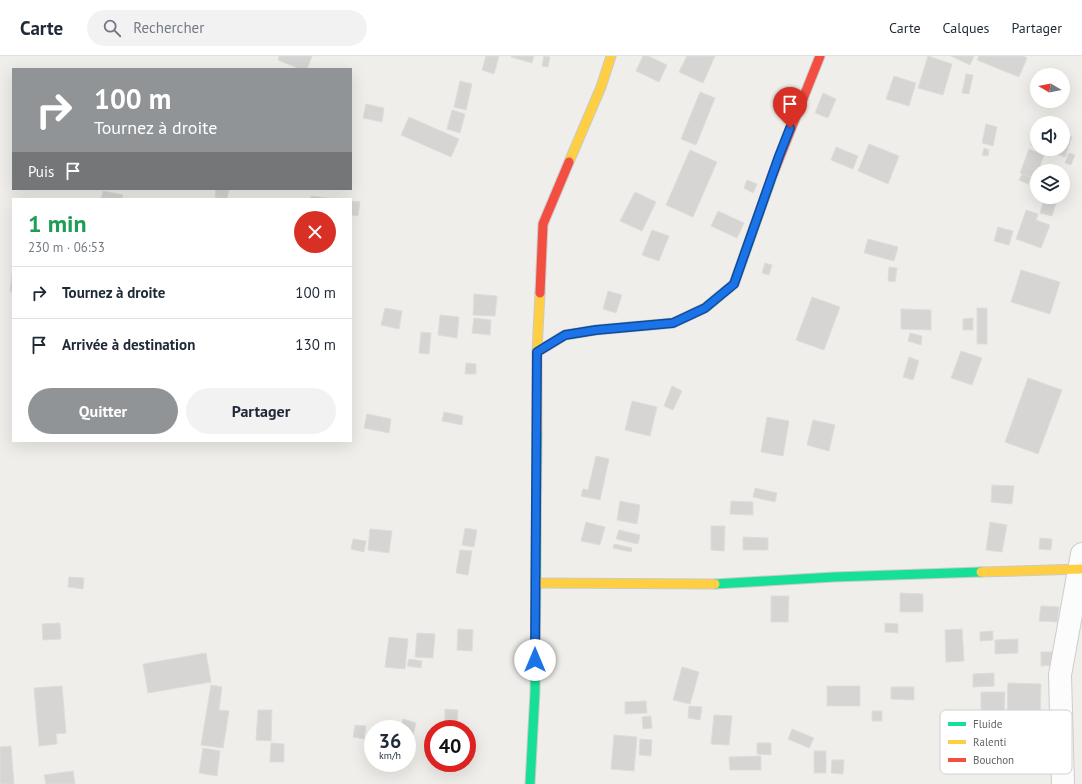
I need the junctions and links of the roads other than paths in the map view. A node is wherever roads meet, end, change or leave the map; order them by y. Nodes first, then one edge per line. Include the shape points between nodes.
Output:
1 (611, 56) edge
2 (820, 56) edge
3 (537, 352) junction
4 (1081, 564) edge
5 (536, 583) junction
6 (1061, 710) edge
7 (1063, 774) edge
8 (530, 784) edge
9 (1063, 784) edge

1 - 3 street via 601,87 542,224
2 - 3 street via 779,156 734,284 705,308 673,323 565,335
3 - 5 street
4 - 5 street via 726,584
4 - 6 street via 1060,675
5 - 8 street via 535,692
7 - 9 street

